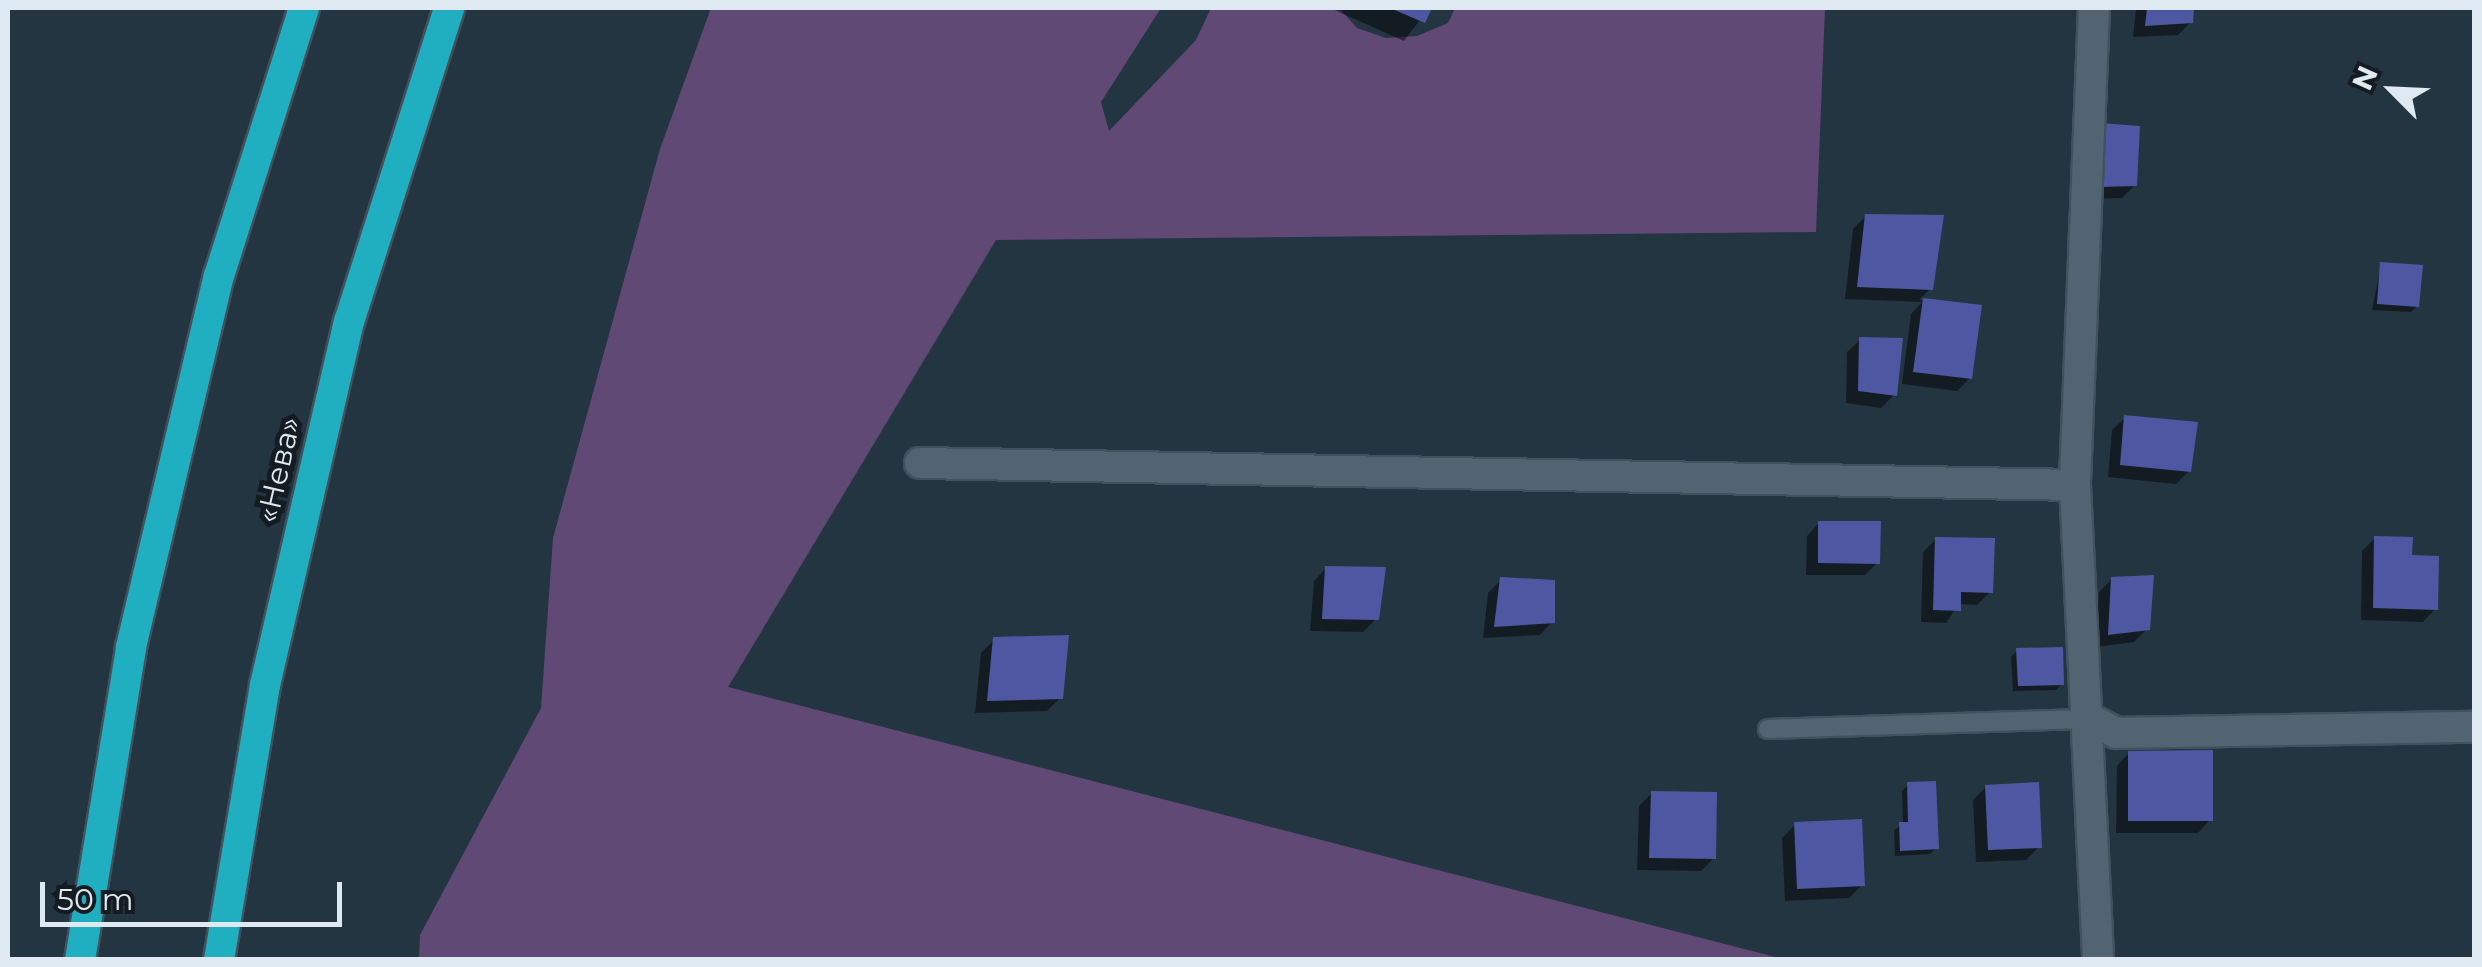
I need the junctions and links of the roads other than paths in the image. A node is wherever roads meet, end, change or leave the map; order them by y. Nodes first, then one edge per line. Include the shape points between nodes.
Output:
1 (304, 8) edge
2 (449, 8) edge
3 (2094, 8) edge
4 (920, 463) dead end
5 (2075, 485) junction
6 (2090, 719) junction
7 (2474, 727) edge
8 (1768, 729) dead end
9 (80, 960) edge
10 (219, 960) edge
11 (2098, 960) edge

1 - 9 highway via 219,276 136,629
2 - 10 highway, «Нева» via 349,322 265,686
3 - 5 street
4 - 5 street
5 - 6 street
6 - 7 street via 2116,733
6 - 8 lane
6 - 11 street

